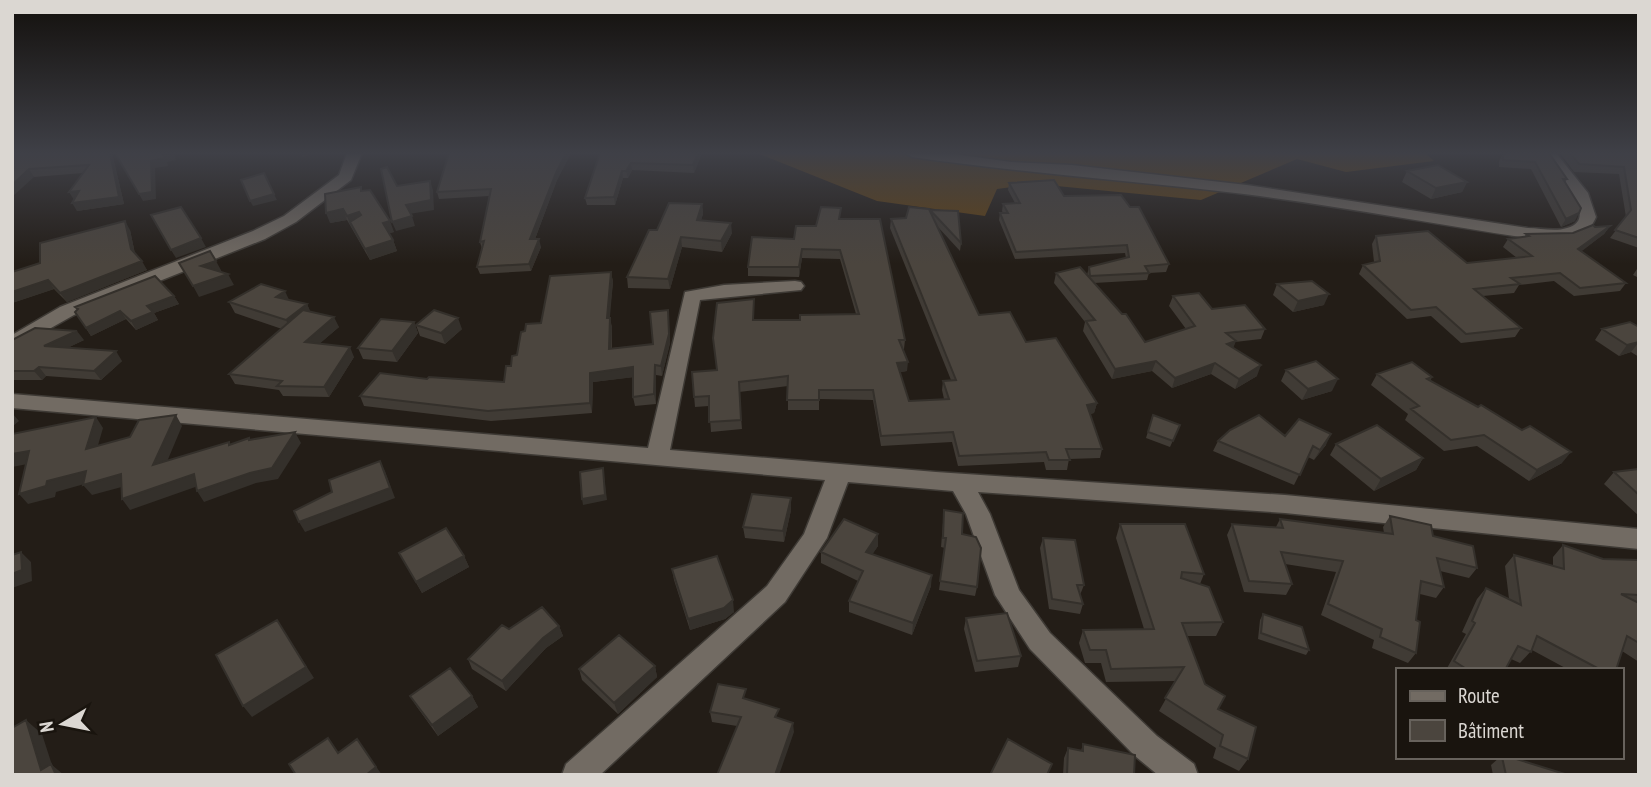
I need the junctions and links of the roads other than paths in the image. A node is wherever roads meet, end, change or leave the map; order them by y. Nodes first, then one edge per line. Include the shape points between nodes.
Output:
1 (329, 190) edge
2 (1245, 190) edge
3 (1579, 190) edge
4 (795, 286) dead end
5 (12, 344) edge
6 (12, 401) edge
7 (657, 457) junction
8 (840, 472) junction
9 (960, 482) junction
10 (1639, 539) edge
11 (577, 775) edge
12 (1183, 775) edge

1 - 5 street via 259,235 67,311
2 - 3 street via 1528,233 1575,232 1584,225 1588,212
4 - 7 street via 692,296
6 - 7 street
7 - 8 street
8 - 9 street
8 - 11 street via 815,538 776,594
9 - 10 street via 1285,504
9 - 12 street via 978,514 1008,595 1040,641 1146,746

